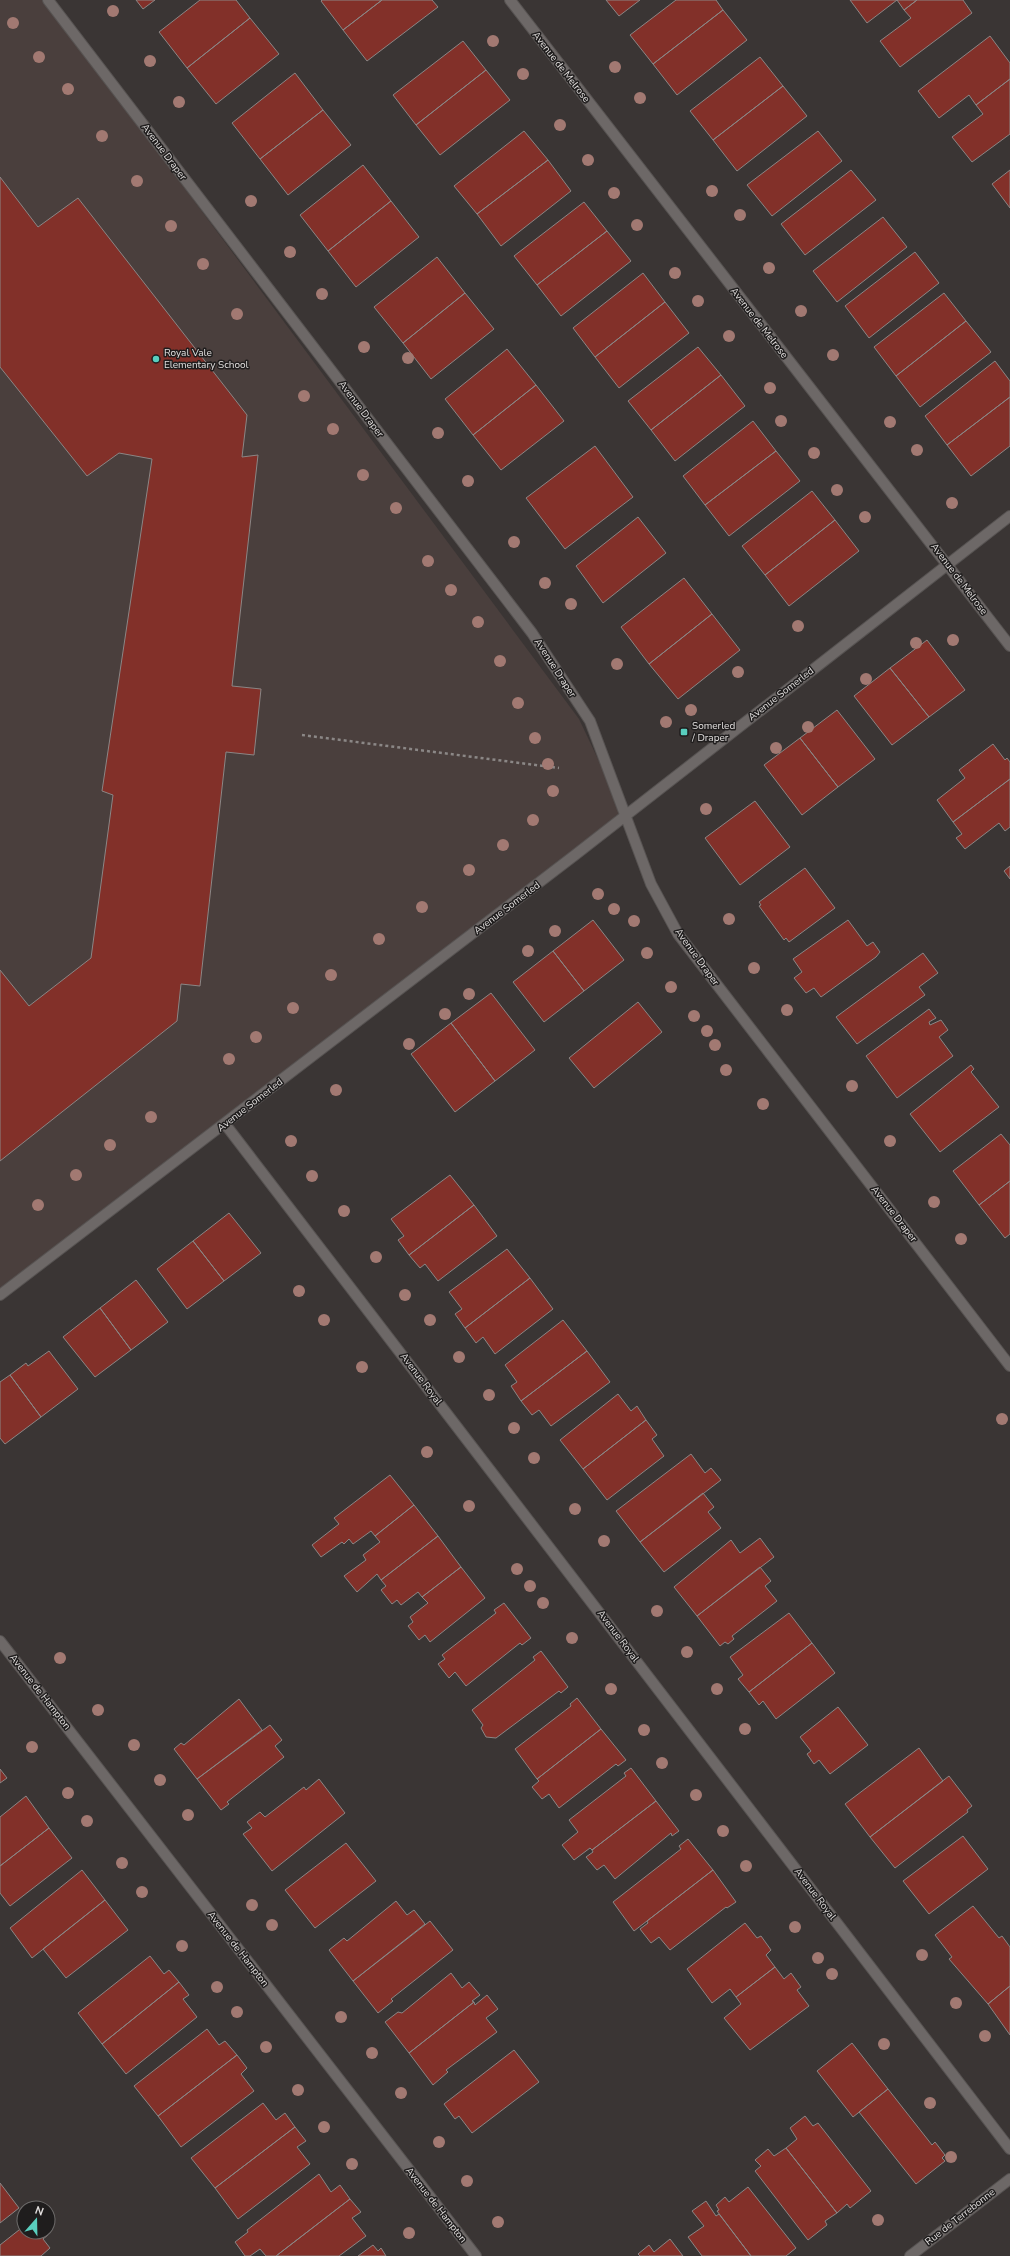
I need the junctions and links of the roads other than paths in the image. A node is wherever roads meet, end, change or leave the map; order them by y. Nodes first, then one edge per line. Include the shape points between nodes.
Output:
1 (48, 0) edge
2 (510, 0) edge
3 (1010, 516) edge
4 (948, 565) junction
5 (1010, 646) edge
6 (625, 816) junction
7 (226, 1124) junction
8 (0, 1295) edge
9 (1010, 1366) edge
10 (0, 1641) edge
11 (1010, 2149) edge
12 (1010, 2179) edge
13 (476, 2256) edge
14 (910, 2256) edge

1 - 6 street, Avenue Draper via 532,633 590,721
2 - 4 street, Avenue de Melrose
3 - 4 street, Avenue Somerled
4 - 5 street, Avenue de Melrose
4 - 6 street, Avenue Somerled
6 - 7 street, Avenue Somerled
6 - 9 street, Avenue Draper via 651,884 678,934
7 - 8 street, Avenue Somerled
7 - 11 street, Avenue Royal
10 - 13 street, Avenue de Hampton
12 - 14 street, Rue de Terrebonne

